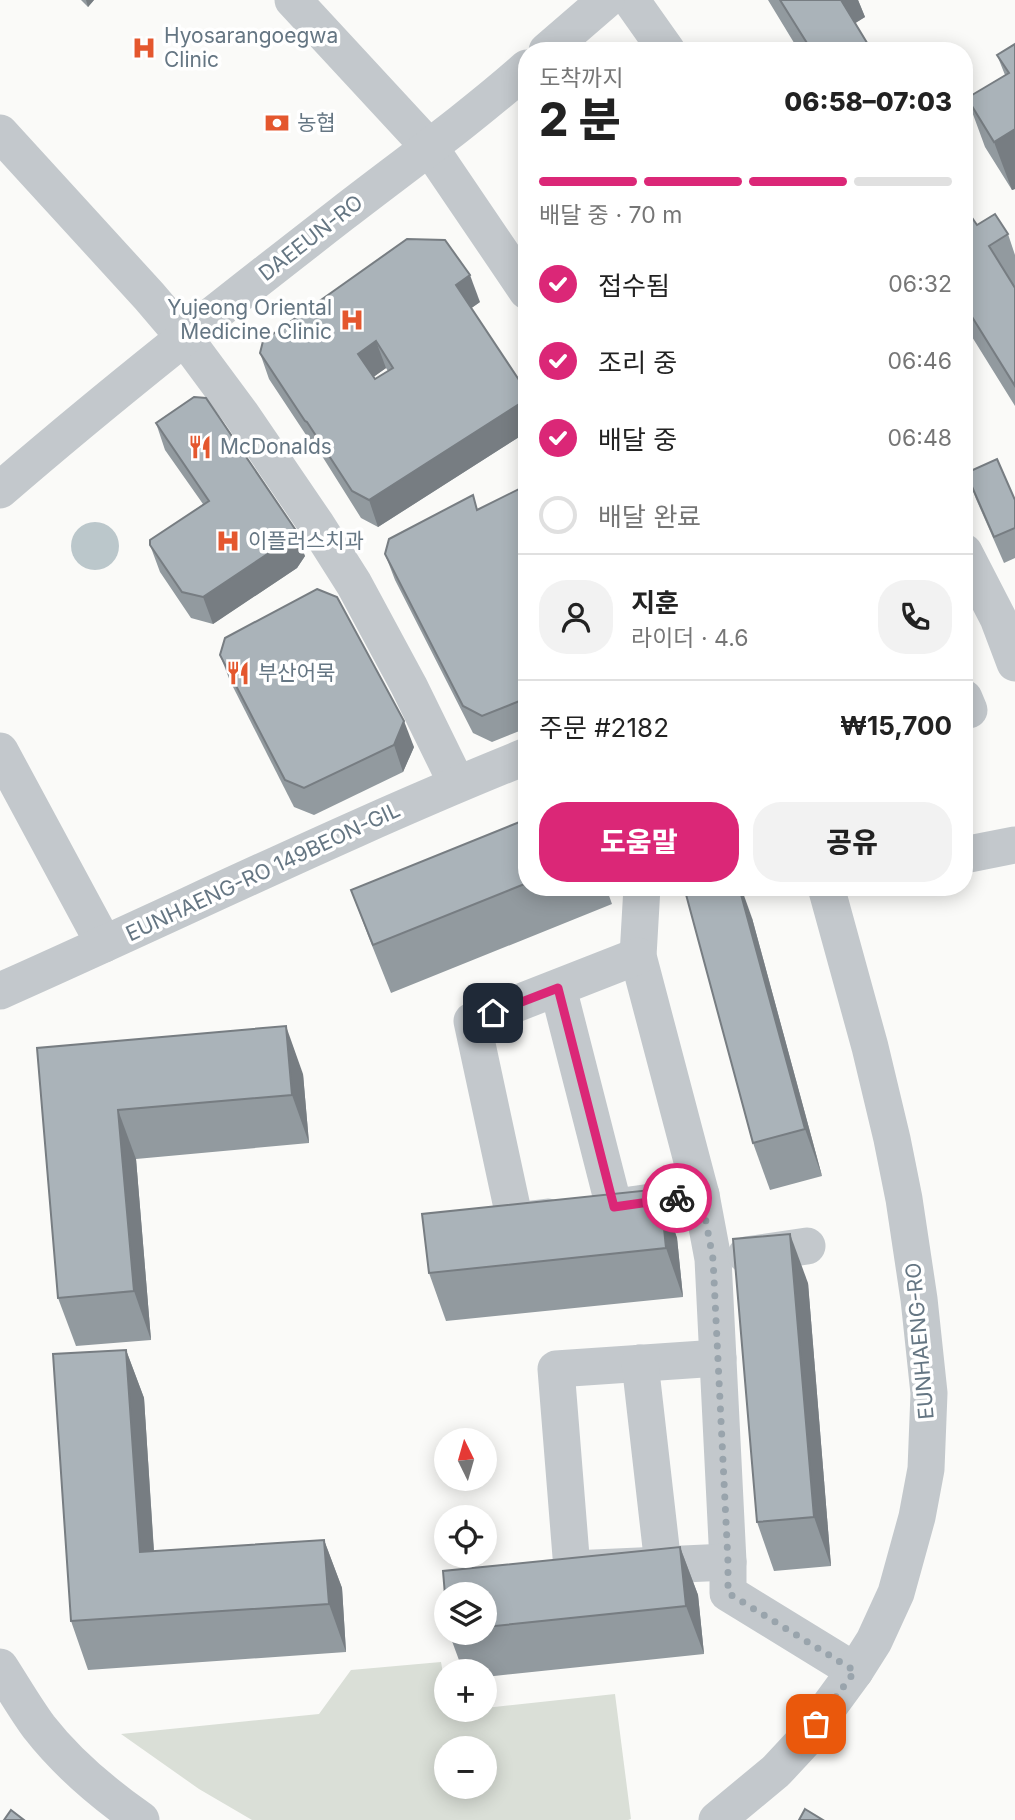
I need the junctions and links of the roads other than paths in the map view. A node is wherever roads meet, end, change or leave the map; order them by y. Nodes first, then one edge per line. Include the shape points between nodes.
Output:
1 (293, 0) edge
2 (606, 0) edge
3 (631, 0) edge
4 (557, 42) edge
5 (661, 42) edge
6 (518, 76) edge
7 (0, 133) edge
8 (430, 148) junction
9 (518, 278) edge
10 (184, 337) junction
11 (0, 490) edge
12 (973, 572) edge
13 (1015, 663) edge
14 (0, 751) edge
15 (518, 760) edge
16 (457, 784) junction
17 (1015, 845) edge
18 (973, 853) edge
19 (641, 896) edge
20 (828, 896) edge
21 (104, 944) junction
22 (638, 956) junction
23 (558, 988) junction
24 (0, 991) edge
25 (701, 1195) junction
26 (614, 1207) junction
27 (807, 1246) dead end
28 (713, 1259) junction
29 (718, 1358) junction
30 (640, 1363) junction
31 (728, 1562) junction
32 (663, 1565) junction
33 (0, 1667) edge
34 (855, 1671) junction
35 (139, 1819) edge
36 (718, 1820) edge

1 - 8 street
2 - 4 street
3 - 5 street
6 - 8 street, DAEEUN-RO
7 - 10 street
8 - 9 street
8 - 10 street, DAEEUN-RO
10 - 11 street, DAEEUN-RO
10 - 16 street via 354,584
12 - 13 street
14 - 21 street
15 - 16 street, EUNHAENG-RO 149BEON-GIL
16 - 21 street, EUNHAENG-RO 149BEON-GIL
17 - 18 street
19 - 22 street
20 - 34 street, EUNHAENG-RO via 895,1151 929,1393 926,1469 917,1517 896,1593
21 - 24 street, EUNHAENG-RO 149BEON-GIL
22 - 23 street
22 - 25 street
23 - 26 street
23 - 26 street via 472,1021 516,1221
25 - 26 street
25 - 28 street
27 - 28 street
28 - 29 street
29 - 30 street
29 - 31 street
30 - 32 street
30 - 32 street via 556,1369 572,1569
31 - 32 street
31 - 34 street via 728,1593
33 - 35 street via 64,1755
34 - 36 street, EUNHAENG-RO via 803,1742

